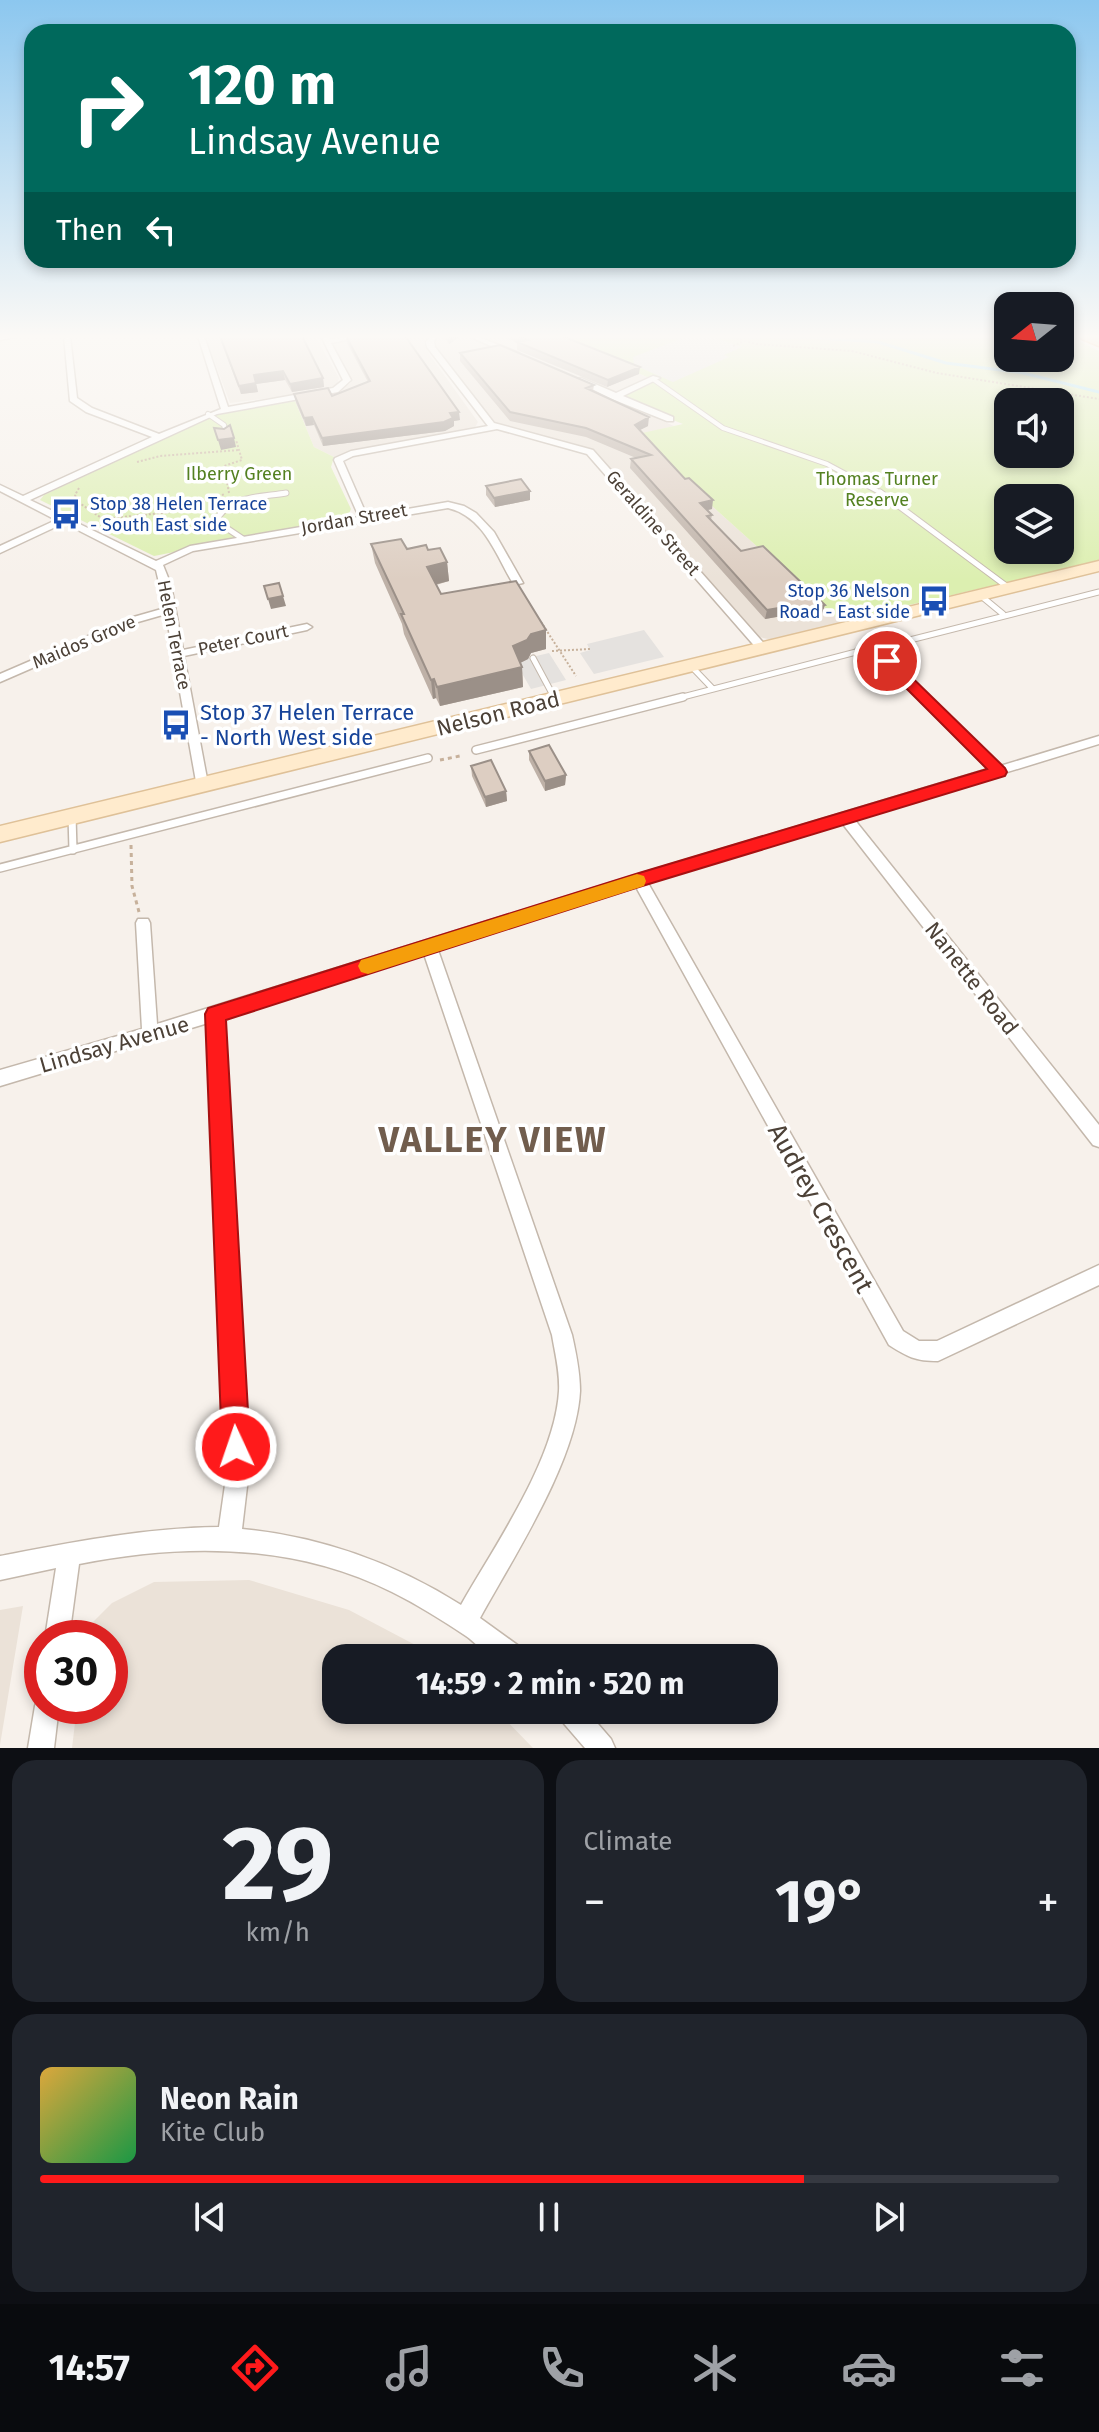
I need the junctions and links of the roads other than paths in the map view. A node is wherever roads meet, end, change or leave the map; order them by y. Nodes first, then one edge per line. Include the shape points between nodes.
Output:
1 (109, 418) edge
2 (202, 418) edge
3 (216, 418) edge
4 (483, 418) edge
5 (666, 418) edge
6 (705, 418) edge
7 (670, 419) dead end
8 (495, 427) junction
9 (226, 433) edge
10 (159, 437) junction
11 (0, 488) edge
12 (286, 493) dead end
13 (24, 499) junction
14 (363, 517) junction
15 (65, 519) junction
16 (243, 539) junction
17 (0, 550) edge
18 (156, 565) junction
19 (1099, 566) edge
20 (518, 583) edge
21 (1009, 588) junction
22 (1099, 592) edge
23 (980, 595) junction
24 (170, 610) junction
25 (1003, 614) junction
26 (307, 627) dead end
27 (906, 641) dead end
28 (762, 648) junction
29 (860, 651) joint
30 (179, 654) junction
31 (533, 658) dead end
32 (691, 666) junction
33 (0, 678) edge
34 (713, 689) junction
35 (555, 699) junction
36 (1099, 740) edge
37 (476, 750) dead end
38 (428, 758) dead end
39 (999, 772) junction
40 (202, 784) junction
41 (72, 816) junction
42 (845, 817) junction
43 (0, 834) edge
44 (73, 850) junction
45 (0, 868) edge
46 (639, 880) junction
47 (141, 919) road end
48 (429, 947) junction
49 (216, 1014) junction
50 (150, 1033) junction
51 (0, 1078) edge
52 (1099, 1139) edge
53 (1099, 1275) edge
54 (229, 1538) junction
55 (69, 1555) junction
56 (0, 1568) edge
57 (60, 1620) edge
58 (466, 1620) junction
59 (496, 1644) edge
60 (44, 1724) edge
61 (581, 1724) edge
62 (41, 1748) edge
63 (602, 1748) edge

1 - 10 street
2 - 10 street
3 - 9 lane
4 - 8 street
5 - 7 street
6 - 21 lane via 878,489
8 - 14 street via 342,457 340,466
8 - 28 street, Geraldine Street via 590,452
10 - 13 street
11 - 13 street, Helen Terrace
12 - 16 lane via 236,501 221,511 220,523
13 - 15 street, Helen Terrace
14 - 16 street, Jordan Street
14 - 20 street, Jordan Street via 438,505 462,508 481,521
15 - 17 street
15 - 18 street, Helen Terrace
16 - 18 street, Jordan Street via 185,550
18 - 24 street, Helen Terrace via 164,575
19 - 21 main road, Nelson Road
21 - 23 main road, Nelson Road
22 - 25 lane
23 - 25 lane
23 - 28 main road, Nelson Road
24 - 30 street, Helen Terrace
24 - 33 street, Maidos Grove via 134,620
25 - 27 lane
26 - 30 street, Peter Court
28 - 32 main road, Nelson Road
29 - 34 lane, Nelson Road
29 - 39 street via 882,656
30 - 40 street, Helen Terrace
31 - 35 lane
32 - 34 lane
32 - 35 main road, Nelson Road
34 - 37 lane, Nelson Road
35 - 40 main road, Nelson Road
36 - 39 street, Lindsay Avenue
38 - 44 lane, Nelson Road
39 - 42 street, Lindsay Avenue
40 - 41 main road, Nelson Road
41 - 43 main road, Nelson Road
41 - 44 lane
42 - 46 street, Lindsay Avenue
42 - 52 street, Nanette Road
44 - 45 lane, Nelson Road
46 - 48 street, Lindsay Avenue
46 - 53 street, Audrey Crescent via 896,1338 917,1351 938,1351
47 - 50 street
48 - 49 street, Lindsay Avenue
48 - 58 street via 562,1335 568,1369 569,1399 551,1456
49 - 50 street, Lindsay Avenue
49 - 54 street via 237,1478
50 - 51 street, Lindsay Avenue
54 - 55 street via 174,1539
54 - 58 street via 325,1554 387,1576
55 - 56 street
55 - 57 street
58 - 59 street
60 - 62 street
61 - 63 street

